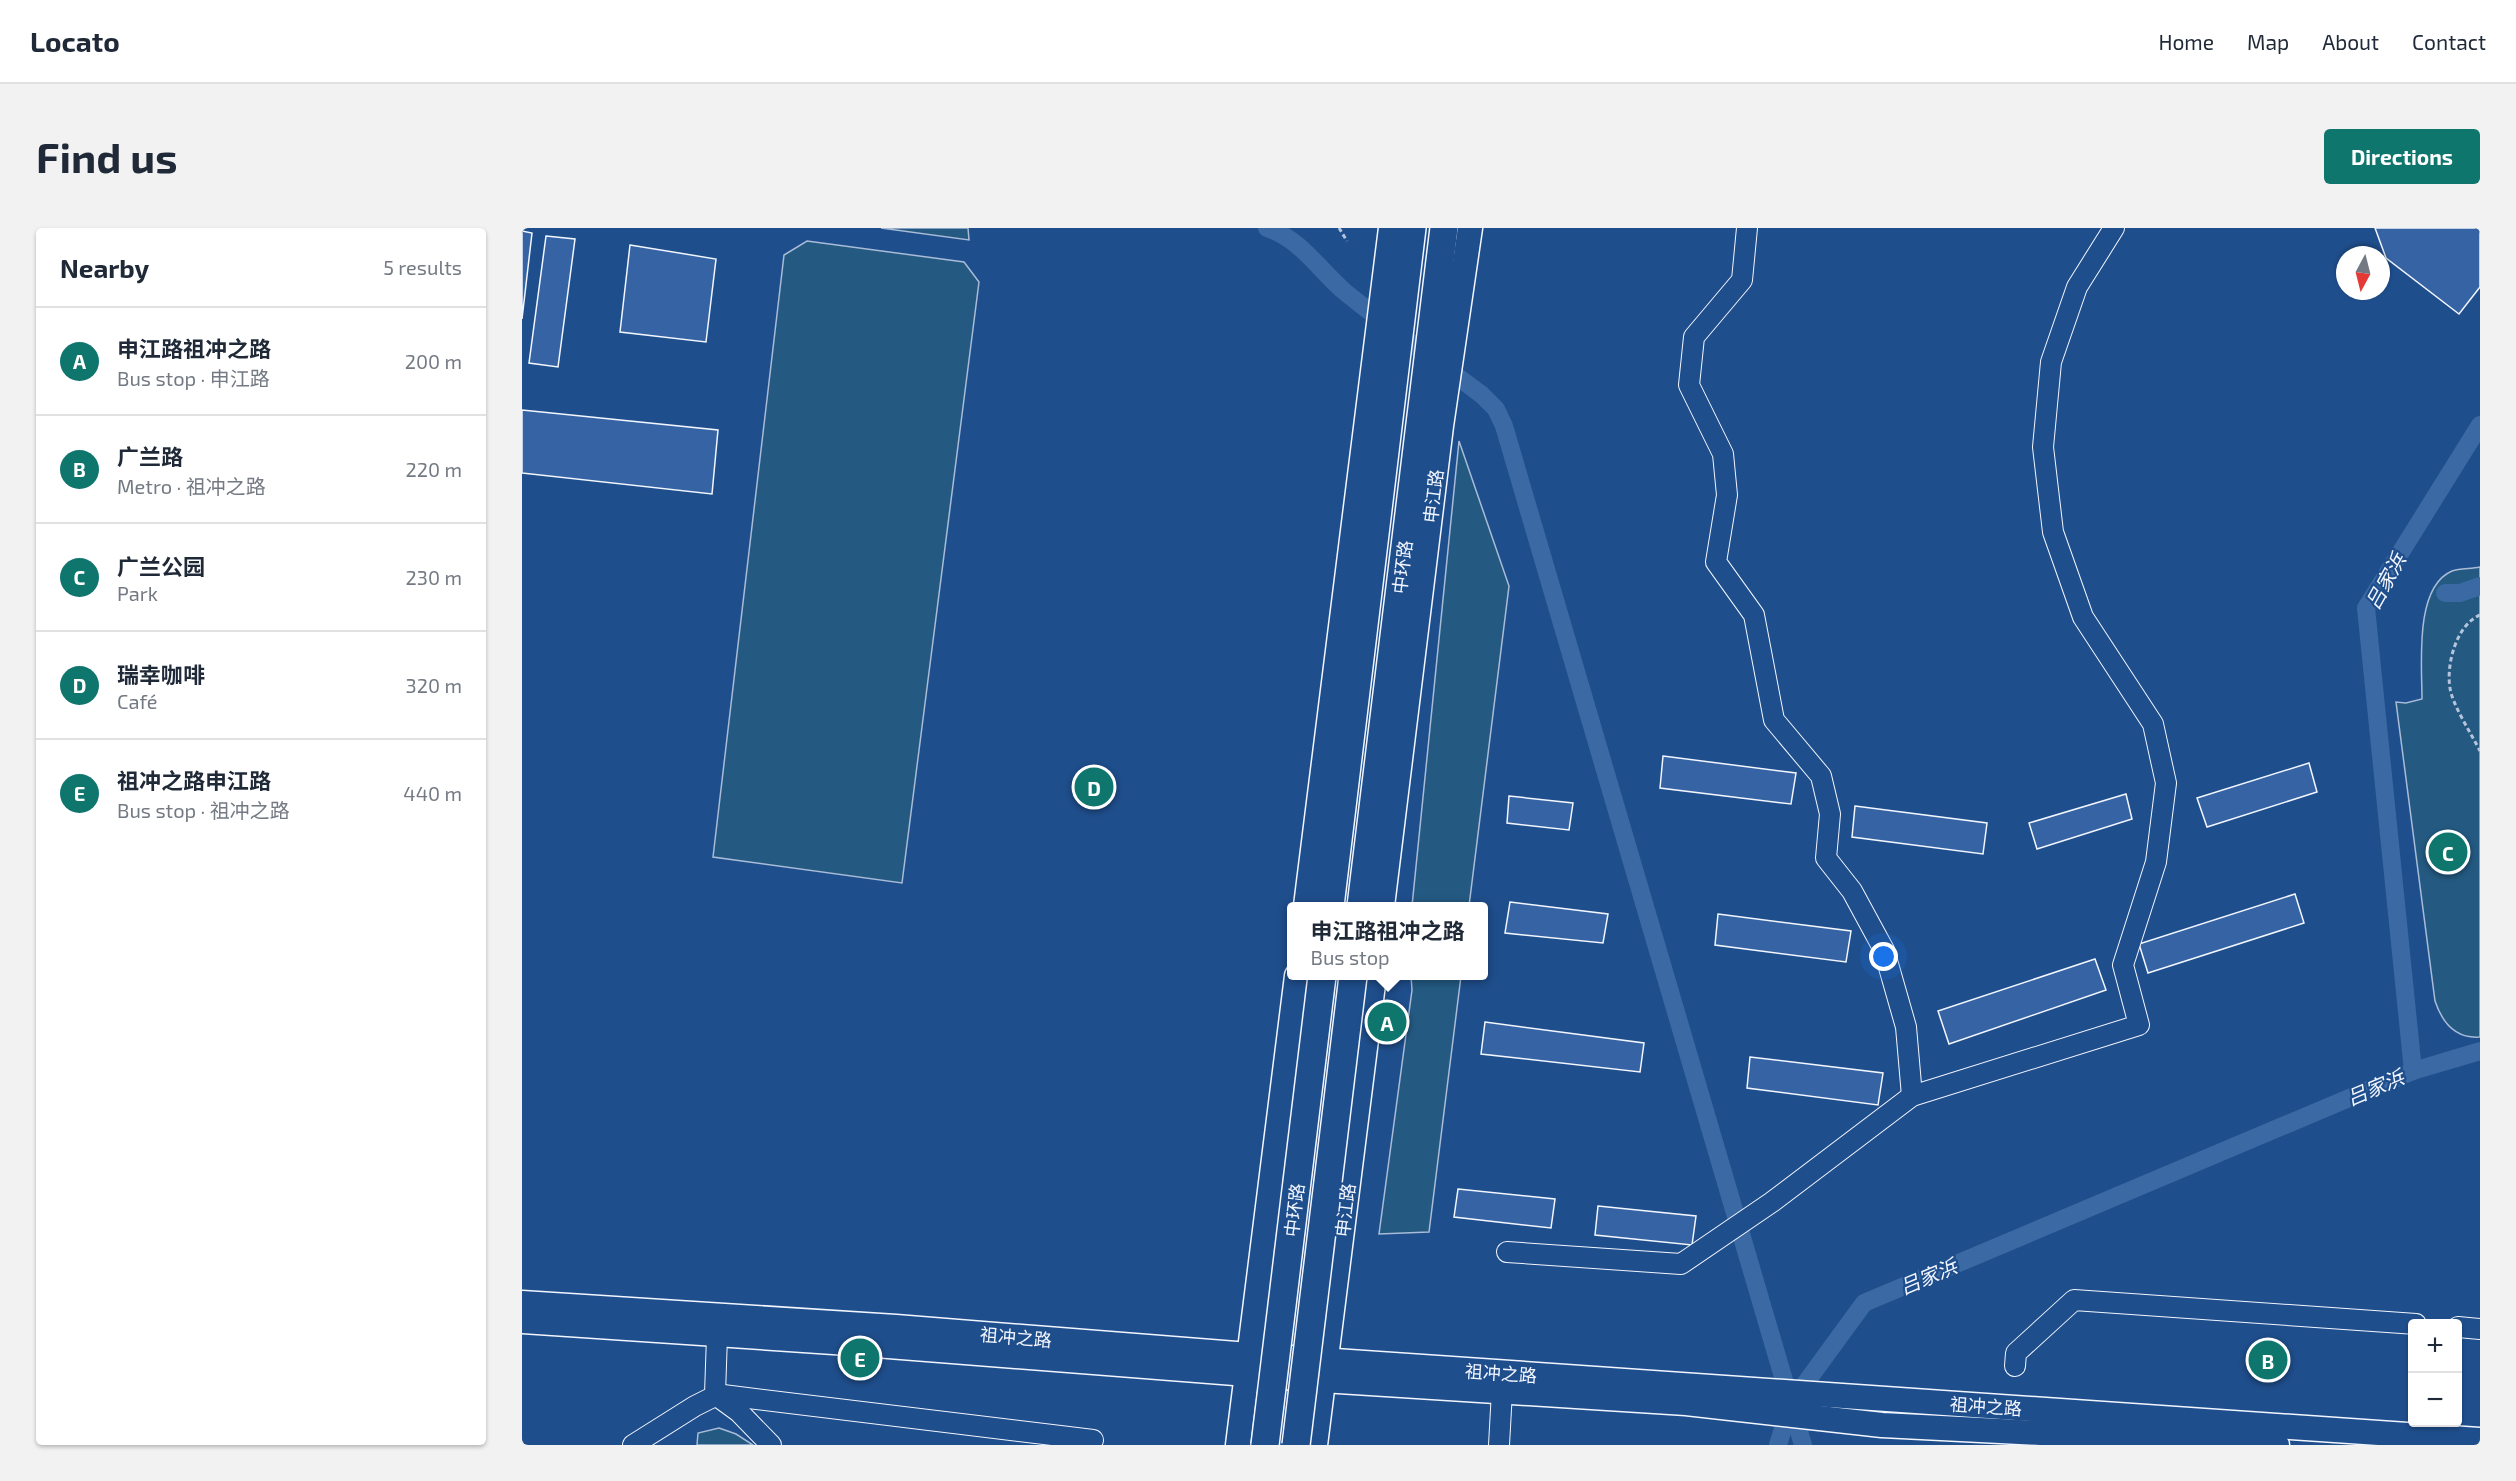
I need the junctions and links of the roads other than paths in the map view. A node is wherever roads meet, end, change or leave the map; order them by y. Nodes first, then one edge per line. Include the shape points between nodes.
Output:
1 (1390, 228) edge
2 (1412, 228) edge
3 (1444, 228) edge
4 (1470, 228) edge
5 (1747, 228) edge
6 (2114, 228) edge
7 (1307, 902) edge
8 (1330, 902) edge
9 (1361, 902) edge
10 (1382, 902) edge
11 (1296, 980) edge
12 (1321, 980) edge
13 (1352, 980) edge
14 (1373, 980) edge
15 (1912, 1096) junction
16 (1507, 1252) dead end
17 (522, 1303) edge
18 (522, 1321) edge
19 (2408, 1322) edge
20 (2462, 1327) edge
21 (2480, 1329) edge
22 (717, 1336) junction
23 (1248, 1365) junction
24 (2015, 1366) dead end
25 (1325, 1371) junction
26 (1502, 1391) junction
27 (715, 1394) junction
28 (1689, 1394) junction
29 (1093, 1440) dead end
30 (2480, 1440) edge
31 (633, 1445) edge
32 (771, 1445) edge
33 (1239, 1445) edge
34 (1265, 1445) edge
35 (1296, 1445) edge
36 (1315, 1445) edge
37 (1499, 1445) edge
38 (2277, 1445) edge

1 - 7 main road
2 - 8 highway, 中环路
3 - 9 highway, 中环路
4 - 10 main road, 申江路
5 - 15 street via 1742,280 1694,337 1689,385 1723,454 1727,495 1716,562 1754,615 1774,720 1821,776 1830,814 1826,858 1852,891 1884,950 1906,1027
6 - 15 street via 2077,287 2051,362 2043,447 2053,532 2083,616 2153,724 2166,783 2156,862 2123,964 2139,1025
11 - 23 main road
12 - 34 highway, 中环路, bridge
13 - 35 highway, 中环路, bridge
14 - 25 main road, 申江路
15 - 16 street via 1772,1202 1681,1264
17 - 23 main road, 祖冲之路 via 896,1327
18 - 22 main road, 祖冲之路
19 - 24 street via 2073,1300 2016,1353
20 - 21 street
22 - 23 main road, 祖冲之路
22 - 27 street
23 - 25 main road, 祖冲之路
23 - 33 main road
25 - 26 main road, 祖冲之路
25 - 28 main road, 祖冲之路
25 - 36 main road, 申江路
26 - 28 main road, 祖冲之路
26 - 37 street
27 - 29 street
27 - 31 street
27 - 32 street
28 - 30 main road, 祖冲之路 via 1889,1399
28 - 38 main road, 祖冲之路 via 1882,1425

